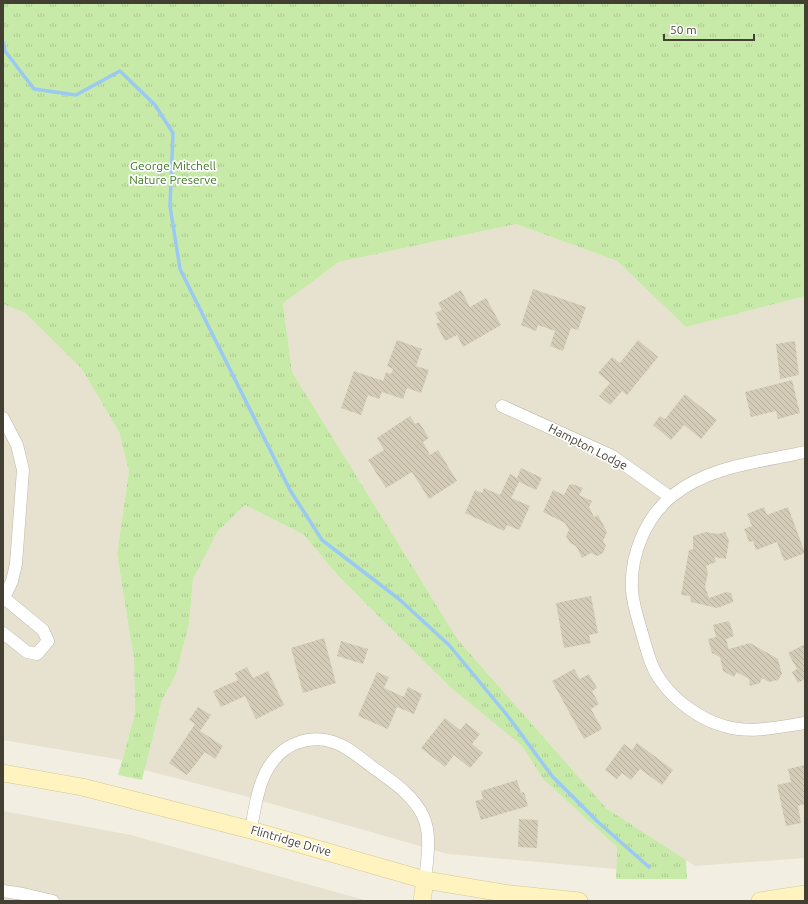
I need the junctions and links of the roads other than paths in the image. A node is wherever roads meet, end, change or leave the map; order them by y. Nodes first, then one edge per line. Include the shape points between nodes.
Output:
1 (502, 406) dead end
2 (3, 418) edge
3 (805, 452) edge
4 (670, 497) junction
5 (4, 599) edge
6 (3, 633) edge
7 (805, 723) edge
8 (3, 774) edge
9 (251, 830) junction
10 (425, 880) junction
11 (3, 891) edge
12 (805, 894) edge
13 (53, 901) edge
14 (422, 901) edge
15 (579, 901) edge
16 (760, 901) edge

1 - 4 street, Hampton Lodge via 612,456
2 - 5 street via 17,445 23,470 16,564
3 - 4 street via 705,476 686,485
4 - 7 street via 642,534 632,577 637,615 651,665 661,681 689,709 725,727 745,730 766,729
5 - 6 street via 43,630 48,641 37,654 27,652
8 - 9 street, Flintridge Drive via 82,787
9 - 10 street, Flintridge Drive
9 - 10 street via 262,780 271,762 293,744 306,740 334,742 403,789 414,801 424,818 428,834
10 - 14 street
10 - 15 street, Flintridge Drive via 510,894
11 - 13 street
12 - 16 street

